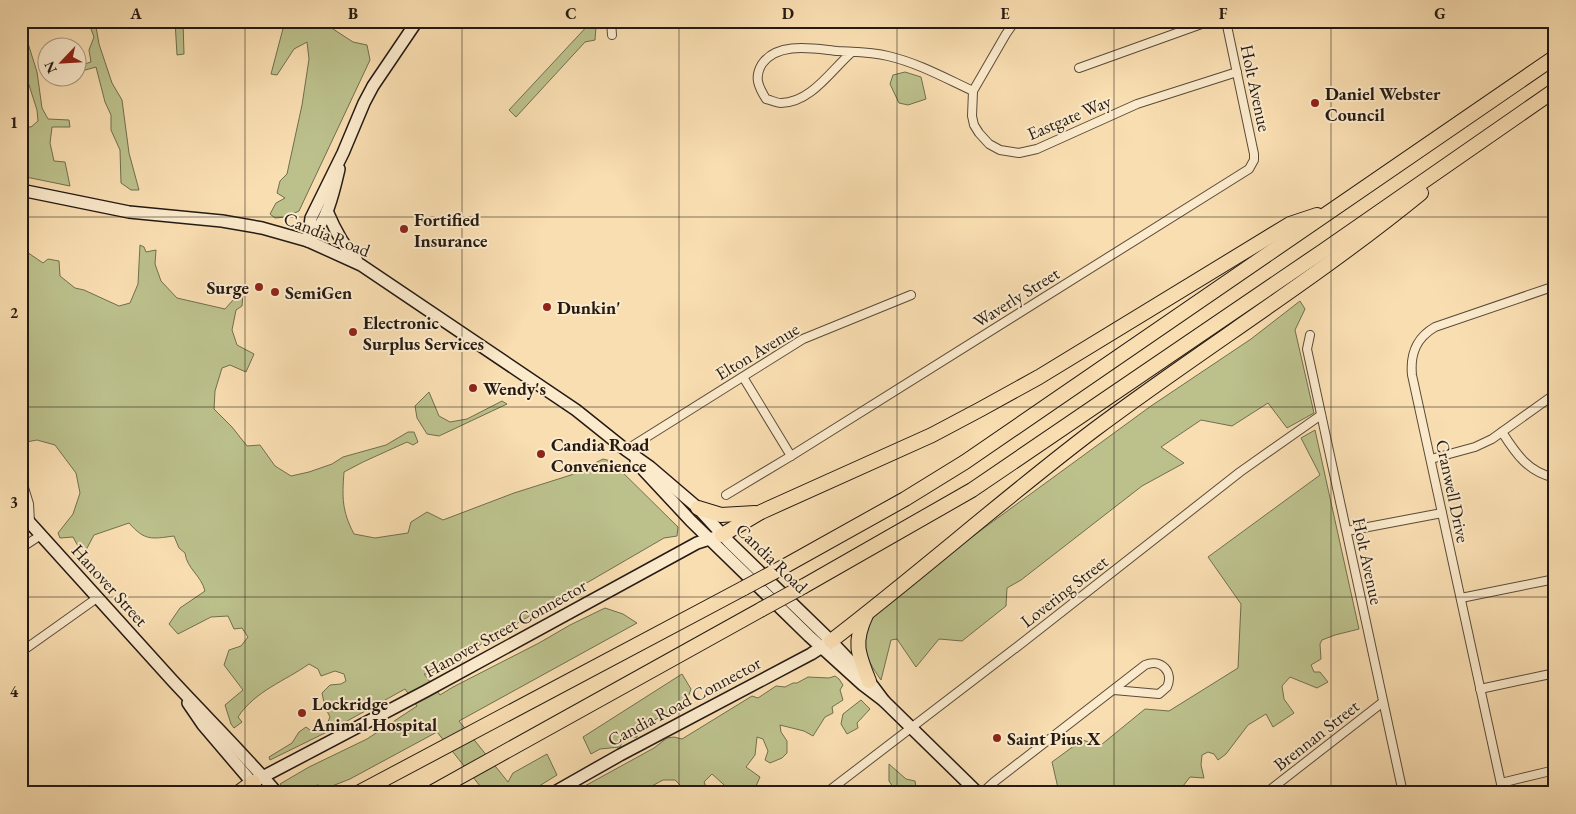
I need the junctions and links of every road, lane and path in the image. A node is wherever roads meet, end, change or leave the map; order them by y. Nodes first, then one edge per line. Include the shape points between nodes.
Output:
1 (417, 21) edge
2 (611, 21) edge
3 (1015, 21) edge
4 (1210, 21) edge
5 (1226, 21) edge
6 (612, 35) dead end
7 (852, 52) junction
8 (1555, 56) edge
9 (1079, 68) dead end
10 (1237, 72) junction
11 (1555, 90) edge
12 (973, 92) junction
13 (1505, 124) junction
14 (343, 153) junction
15 (1254, 160) joint
16 (21, 190) edge
17 (1334, 208) junction
18 (327, 212) junction
19 (308, 241) junction
20 (361, 265) junction
21 (1555, 286) edge
22 (911, 295) dead end
23 (1310, 335) dead end
24 (743, 376) junction
25 (1555, 394) edge
26 (1321, 415) junction
27 (1502, 432) junction
28 (626, 450) junction
29 (791, 456) junction
30 (1430, 459) junction
31 (21, 478) edge
32 (1555, 478) edge
33 (726, 495) dead end
34 (698, 508) junction
35 (761, 512) junction
36 (21, 513) edge
37 (1442, 513) junction
38 (30, 522) junction
39 (1347, 531) junction
40 (41, 535) junction
41 (715, 536) junction
42 (21, 548) edge
43 (1555, 579) edge
44 (97, 598) junction
45 (1461, 598) junction
46 (866, 614) junction
47 (826, 644) junction
48 (21, 652) edge
49 (1555, 673) edge
50 (869, 681) junction
51 (1480, 689) junction
52 (1114, 690) junction
53 (884, 701) junction
54 (1383, 702) junction
55 (911, 727) junction
56 (1555, 770) edge
57 (1500, 782) junction
58 (259, 784) edge
59 (238, 793) edge
60 (277, 793) edge
61 (358, 793) edge
62 (431, 793) edge
63 (553, 793) edge
64 (826, 793) edge
65 (978, 793) edge
66 (982, 793) edge
67 (1266, 793) edge
68 (1403, 793) edge
69 (1503, 793) edge

1 - 14 main road via 374,86
2 - 6 street
3 - 12 street, Eastgate Way
4 - 9 street
5 - 10 street, Holt Avenue
7 - 7 street via 806,48 778,51 766,59 757,72 758,86 766,99 780,103 794,100 817,85
7 - 12 street via 905,60
8 - 17 highway
10 - 12 street, Eastgate Way via 1137,104 1038,149 1019,153 1000,150 979,133 972,116
10 - 15 street, Holt Avenue
11 - 13 highway
13 - 46 highway via 1369,235 1051,463
13 - 62 highway, bridge via 972,490
14 - 18 main road
14 - 19 main road via 310,218
15 - 29 street, Waverly Street via 1244,172
16 - 19 main road, Candia Road via 129,212 236,223
17 - 35 highway via 1290,224 1039,377 932,435
17 - 61 highway, bridge via 965,462 905,499
18 - 19 main road via 317,232
18 - 20 main road via 346,250
19 - 20 main road, Candia Road
20 - 28 main road, Candia Road via 576,410
21 - 30 street, Cranwell Drive via 1435,327 1420,339 1411,366
22 - 24 street, Elton Avenue via 803,339
23 - 26 street, Holt Avenue via 1307,348
24 - 28 street, Elton Avenue
24 - 29 street
25 - 27 street
26 - 39 street, Holt Avenue
26 - 55 street, Lovering Street via 1240,472
27 - 30 street via 1475,447
27 - 32 street via 1528,466
28 - 34 main road, Candia Road
28 - 41 main road, Candia Road via 644,472
29 - 33 street, Waverly Street
30 - 37 street, Cranwell Drive
31 - 38 street via 29,504
34 - 35 highway via 722,515
34 - 41 main road, Candia Road
35 - 41 highway
36 - 38 main road, Hanover Street
37 - 39 street
37 - 45 street, Cranwell Drive
38 - 40 main road, Hanover Street
39 - 54 street, Holt Avenue
40 - 42 street
40 - 44 main road, Hanover Street
41 - 47 main road, Candia Road
41 - 58 main road, Hanover Street Connector
43 - 45 street
44 - 48 street
44 - 58 main road, Hanover Street via 173,681 203,725
45 - 51 street, Cranwell Drive
46 - 47 highway
46 - 50 highway via 858,632 857,645
47 - 50 main road, Candia Road
47 - 53 main road, Candia Road via 863,685
47 - 63 main road, Candia Road Connector
49 - 51 street
50 - 53 main road, Candia Road
51 - 57 street, Cranwell Drive
52 - 52 street via 1158,694 1167,687 1168,672 1160,664 1150,663
52 - 66 street
53 - 55 main road, Candia Road
54 - 67 street, Brennan Street
54 - 68 street, Holt Avenue
55 - 64 street, Lovering Street
55 - 65 main road, Candia Road
56 - 57 street
57 - 69 street, Cranwell Drive
58 - 59 highway
58 - 60 main road, Hanover Street

